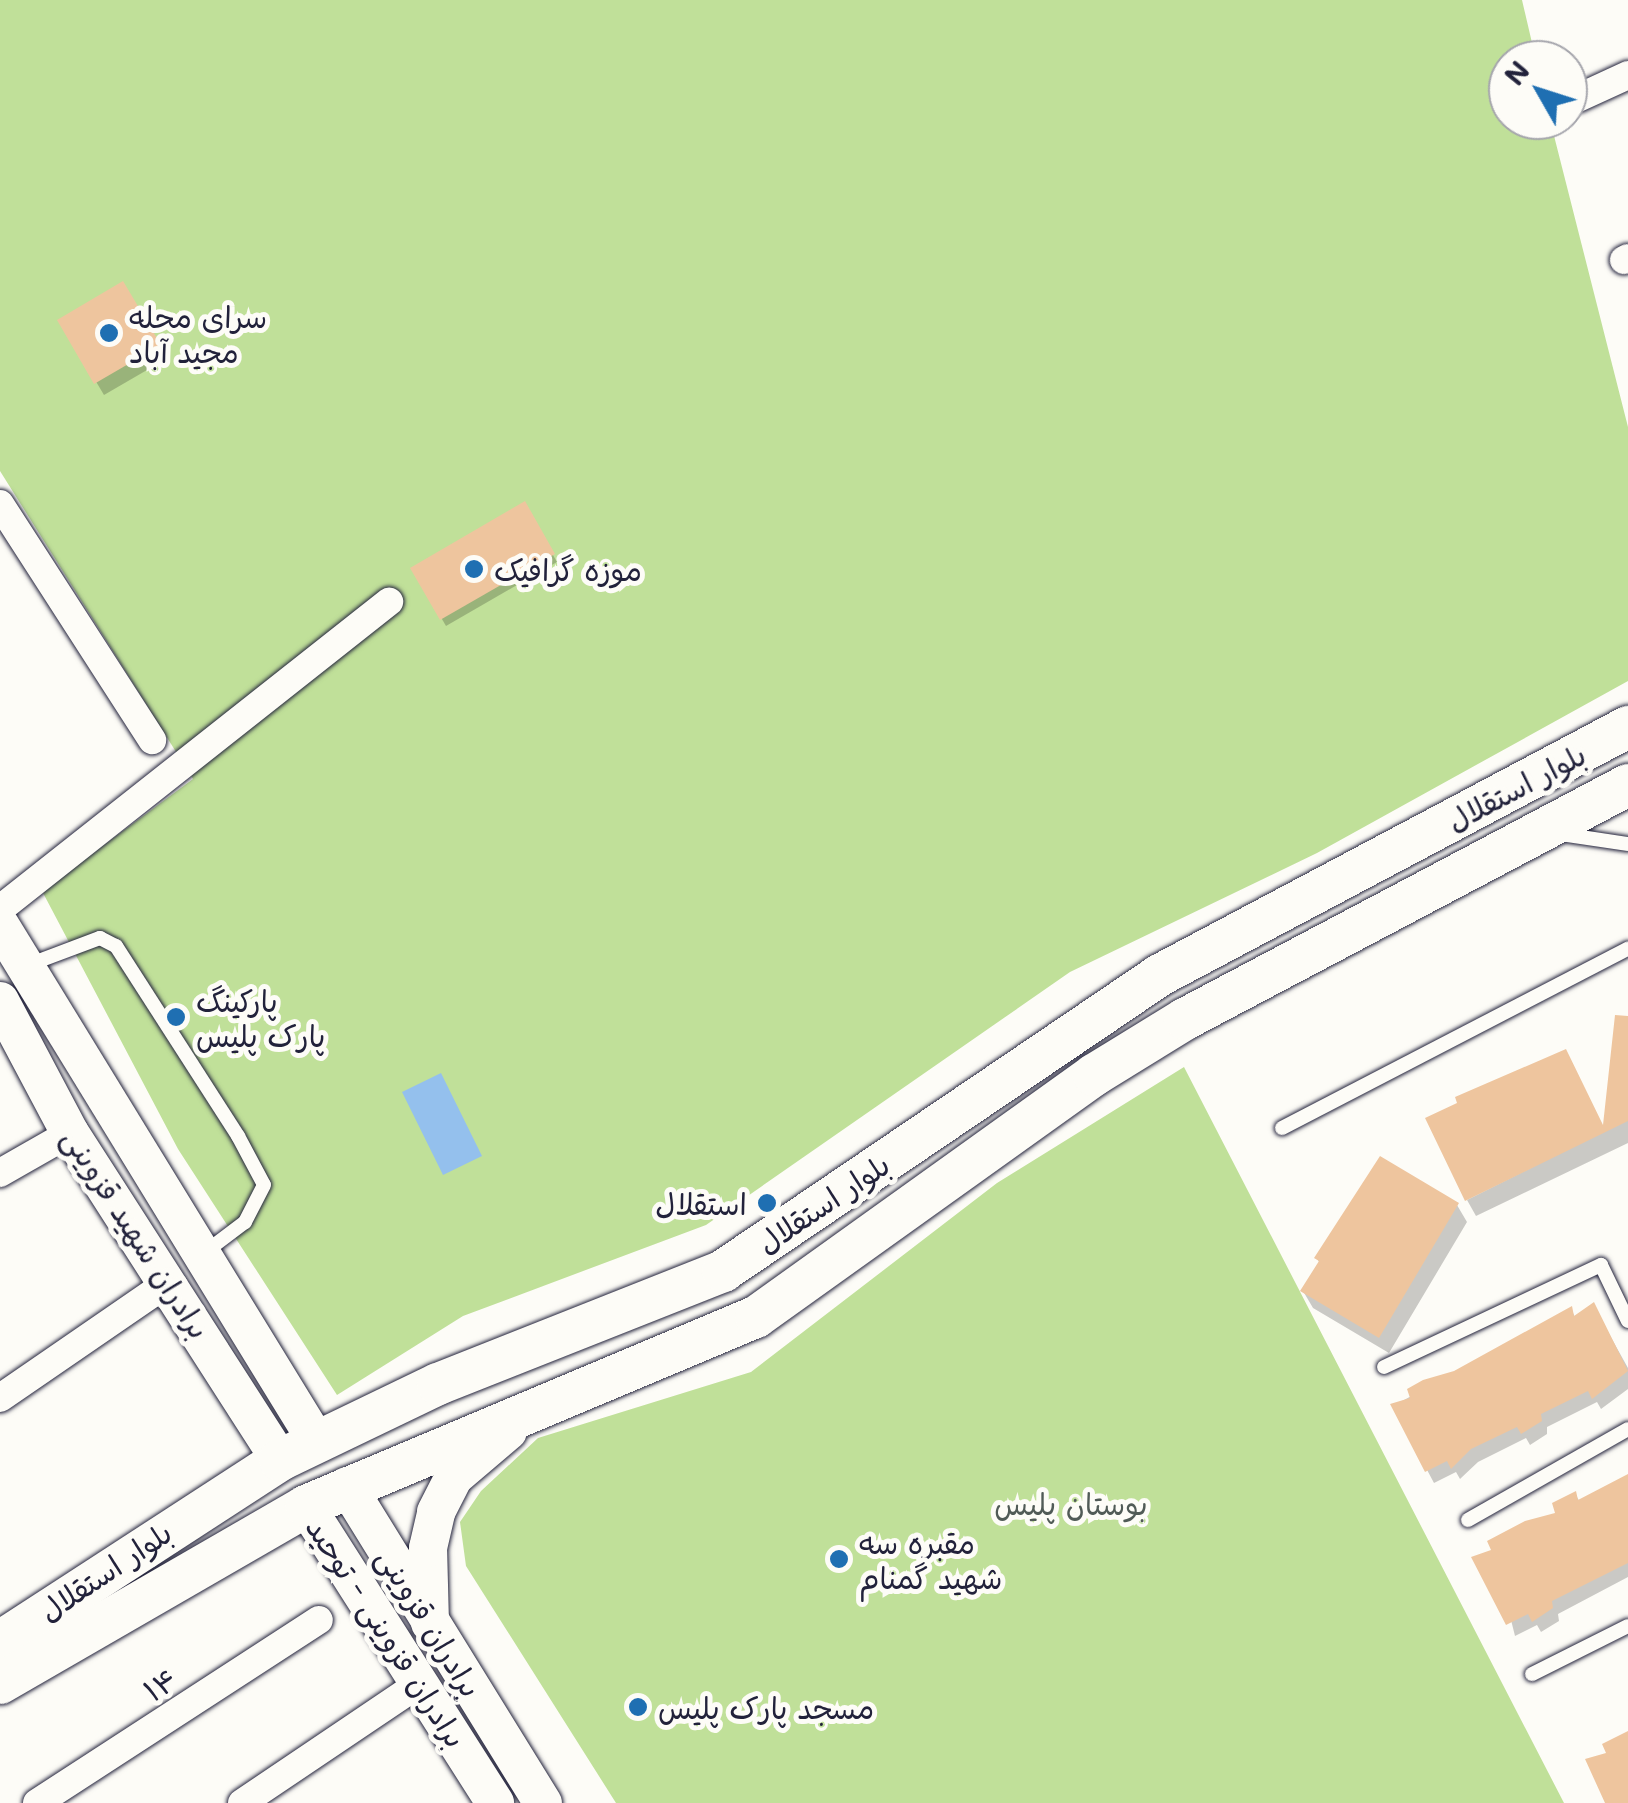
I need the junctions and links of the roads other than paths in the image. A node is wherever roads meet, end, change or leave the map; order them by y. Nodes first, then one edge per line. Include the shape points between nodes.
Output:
1 (1628, 75) edge
2 (1588, 93) edge
3 (0, 504) edge
4 (389, 602) dead end
5 (1628, 728) edge
6 (152, 740) dead end
7 (1628, 785) edge
8 (1540, 831) junction
9 (1628, 844) edge
10 (0, 908) edge
11 (0, 926) edge
12 (1628, 949) edge
13 (24, 966) junction
14 (0, 1001) edge
15 (1282, 1128) dead end
16 (70, 1133) junction
17 (0, 1173) edge
18 (200, 1256) junction
19 (170, 1282) junction
20 (1628, 1321) edge
21 (1384, 1367) dead end
22 (585, 1387) junction
23 (0, 1398) edge
24 (1628, 1430) edge
25 (299, 1451) junction
26 (347, 1486) junction
27 (306, 1506) junction
28 (193, 1511) junction
29 (1468, 1520) dead end
30 (135, 1600) junction
31 (0, 1610) edge
32 (319, 1620) dead end
33 (430, 1623) junction
34 (1628, 1626) edge
35 (0, 1642) edge
36 (1532, 1674) dead end
37 (0, 1682) edge
38 (420, 1683) junction
39 (0, 1708) edge
40 (38, 1803) edge
41 (242, 1803) edge
42 (495, 1803) edge
43 (543, 1803) edge

1 - 2 street
3 - 6 street
4 - 10 street
5 - 25 main road, بلوار استقلال via 1160,975 723,1271 438,1384
7 - 8 main road, بلوار استقلال
8 - 9 lane
8 - 22 main road, بلوار استقلال via 1153,1038 756,1317
11 - 13 main road
12 - 15 lane
13 - 18 main road, برادران شهید قزوینی
13 - 18 lane via 100,938 116,946 238,1136 264,1185 244,1222
14 - 16 main road, برادران شهید قزوینی
16 - 17 street
16 - 19 main road, برادران شهید قزوینی
18 - 25 main road, برادران شهید قزوینی
19 - 23 street
19 - 25 main road, برادران شهید قزوینی
20 - 21 lane via 1601,1265
22 - 26 main road, بلوار استقلال
22 - 33 main road via 485,1444 454,1477 428,1548
24 - 29 lane
25 - 26 main road, برادران قزوینی
25 - 27 main road, برادران قزوینی - توحید
25 - 28 main road, بلوار استقلال
26 - 27 main road, بلوار استقلال
26 - 33 main road, برادران قزوینی
27 - 30 main road, بلوار استقلال
27 - 38 main road, برادران قزوینی - توحید
28 - 31 main road
28 - 35 main road, بلوار استقلال
30 - 37 main road, بلوار استقلال
30 - 39 main road via 76,1660
32 - 40 street, ۱۴
33 - 43 main road, برادران قزوینی
34 - 36 lane
38 - 41 street
38 - 42 main road, برادران قزوینی - توحید

